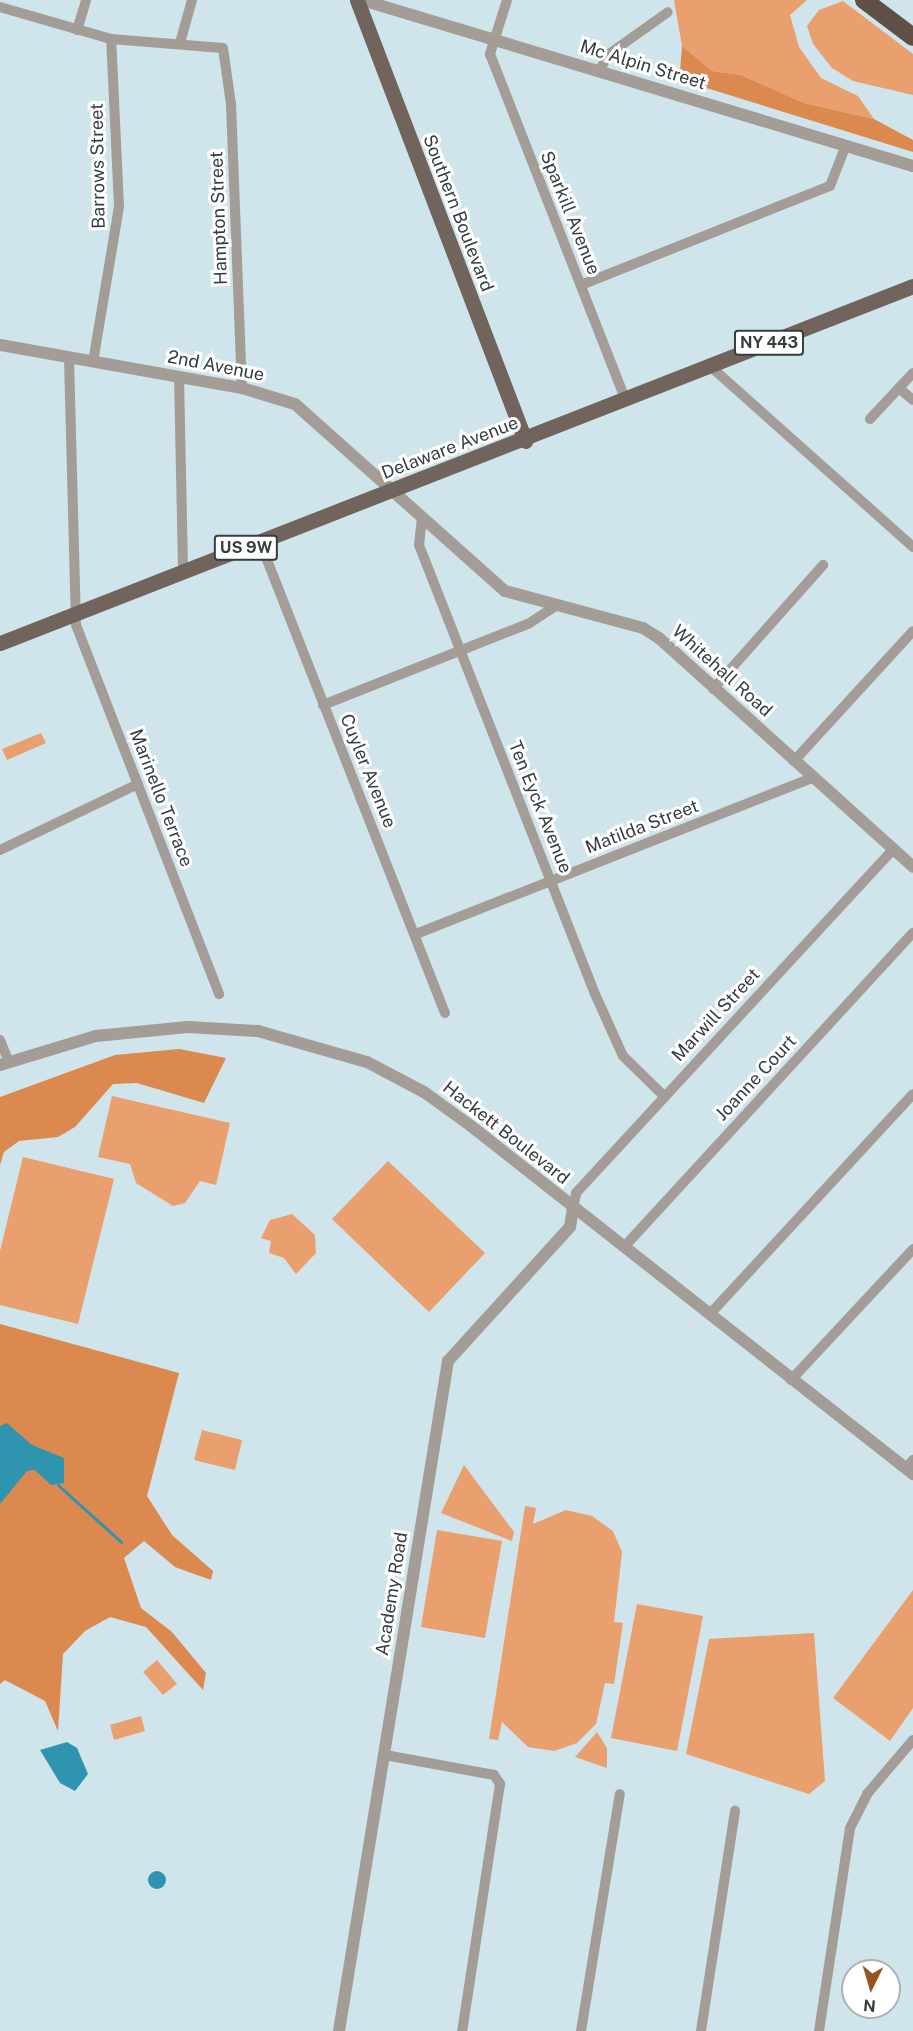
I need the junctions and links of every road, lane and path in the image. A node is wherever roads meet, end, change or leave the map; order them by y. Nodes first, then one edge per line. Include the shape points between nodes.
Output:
1 (86, 0) edge
2 (192, 0) edge
3 (357, 0) edge
4 (362, 0) edge
5 (507, 0) edge
6 (864, 0) edge
7 (0, 7) edge
8 (668, 12) dead end
9 (77, 30) junction
10 (913, 37) edge
11 (111, 39) junction
12 (494, 40) junction
13 (180, 43) junction
14 (599, 71) junction
15 (846, 145) junction
16 (913, 166) edge
17 (581, 285) junction
18 (913, 286) edge
19 (0, 345) edge
20 (69, 358) junction
21 (93, 362) junction
22 (710, 366) junction
23 (913, 373) edge
24 (178, 377) junction
25 (242, 388) junction
26 (899, 388) junction
27 (625, 399) junction
28 (913, 400) edge
29 (870, 419) dead end
30 (525, 441) junction
31 (393, 490) junction
32 (422, 516) junction
33 (260, 542) junction
34 (913, 548) edge
35 (823, 565) dead end
36 (183, 573) junction
37 (554, 607) junction
38 (75, 614) junction
39 (913, 631) edge
40 (0, 644) edge
41 (460, 652) junction
42 (713, 689) junction
43 (323, 705) junction
44 (794, 761) junction
45 (813, 778) junction
46 (138, 784) junction
47 (893, 849) junction
48 (0, 850) edge
49 (913, 867) edge
50 (551, 879) junction
51 (913, 933) edge
52 (416, 934) junction
53 (219, 994) dead end
54 (445, 1013) dead end
55 (0, 1040) edge
56 (5, 1064) edge
57 (913, 1094) edge
58 (663, 1095) junction
59 (573, 1209) junction
60 (624, 1247) junction
61 (913, 1249) edge
62 (710, 1314) junction
63 (791, 1380) junction
64 (911, 1467) edge
65 (913, 1740) edge
66 (385, 1755) junction
67 (620, 1794) dead end
68 (735, 1811) dead end
69 (339, 2031) edge
70 (462, 2031) edge
71 (581, 2031) edge
72 (701, 2031) edge
73 (819, 2031) edge

1 - 9 street
2 - 13 street
3 - 30 main road, Southern Boulevard
4 - 12 street, Mc Alpin Street
5 - 12 street
6 - 10 highway
7 - 9 street
8 - 14 street via 609,54
9 - 11 street
11 - 13 street
11 - 21 street, Barrows Street via 119,206
12 - 14 street, Mc Alpin Street
12 - 17 street, Sparkill Avenue via 490,54
13 - 25 street, Hampton Street via 223,48 231,104
14 - 15 street, Mc Alpin Street
15 - 16 street, Mc Alpin Street
15 - 17 street via 830,186
17 - 27 street, Sparkill Avenue
18 - 22 main road, Delaware Avenue / NY 443
19 - 20 street, 2nd Avenue
20 - 21 street, 2nd Avenue
20 - 38 street, Marinello Terrace
21 - 24 street, 2nd Avenue
22 - 27 main road, Delaware Avenue / NY 443
22 - 34 street
23 - 26 street
24 - 25 street, 2nd Avenue
24 - 36 street
25 - 31 street, 2nd Avenue via 278,396 311,415
26 - 28 street
26 - 29 street
27 - 30 main road, Delaware Avenue / NY 443
30 - 31 main road, Delaware Avenue / US 9W
31 - 32 street, Whitehall Road
31 - 33 main road, Delaware Avenue / US 9W
32 - 37 street, Whitehall Road via 506,591
32 - 41 street, Ten Eyck Avenue via 419,545
33 - 36 main road, Delaware Avenue / US 9W
33 - 43 street, Cuyler Avenue
35 - 42 street
36 - 38 main road, Delaware Avenue / US 9W
37 - 41 street
37 - 42 street, Whitehall Road via 643,628
38 - 40 main road, Delaware Avenue / US 9W
38 - 46 street, Marinello Terrace
39 - 44 street
41 - 43 street
41 - 50 street, Ten Eyck Avenue
42 - 44 street, Whitehall Road
43 - 52 street, Cuyler Avenue
44 - 45 street, Whitehall Road
45 - 47 street, Whitehall Road
45 - 50 street, Matilda Street
46 - 48 street
46 - 53 street, Marinello Terrace
47 - 49 street, Whitehall Road
47 - 58 street, Marwill Street
50 - 52 street, Matilda Street
50 - 58 street, Ten Eyck Avenue via 617,1045
51 - 60 street, Joanne Court
52 - 54 street, Cuyler Avenue
55 - 56 street
56 - 59 street, Hackett Boulevard via 96,1036 149,1029 258,1031 304,1040 367,1062 424,1092
57 - 62 street
58 - 59 street, Marwill Street via 576,1193
59 - 60 street, Hackett Boulevard
59 - 66 street, Academy Road via 570,1227 448,1361
60 - 62 street, Hackett Boulevard
61 - 63 street
62 - 63 street, Hackett Boulevard
63 - 64 street, Hackett Boulevard
65 - 73 street via 867,1794 850,1828
66 - 69 street, Academy Road
66 - 70 street via 494,1775 500,1784
67 - 71 street
68 - 72 street

